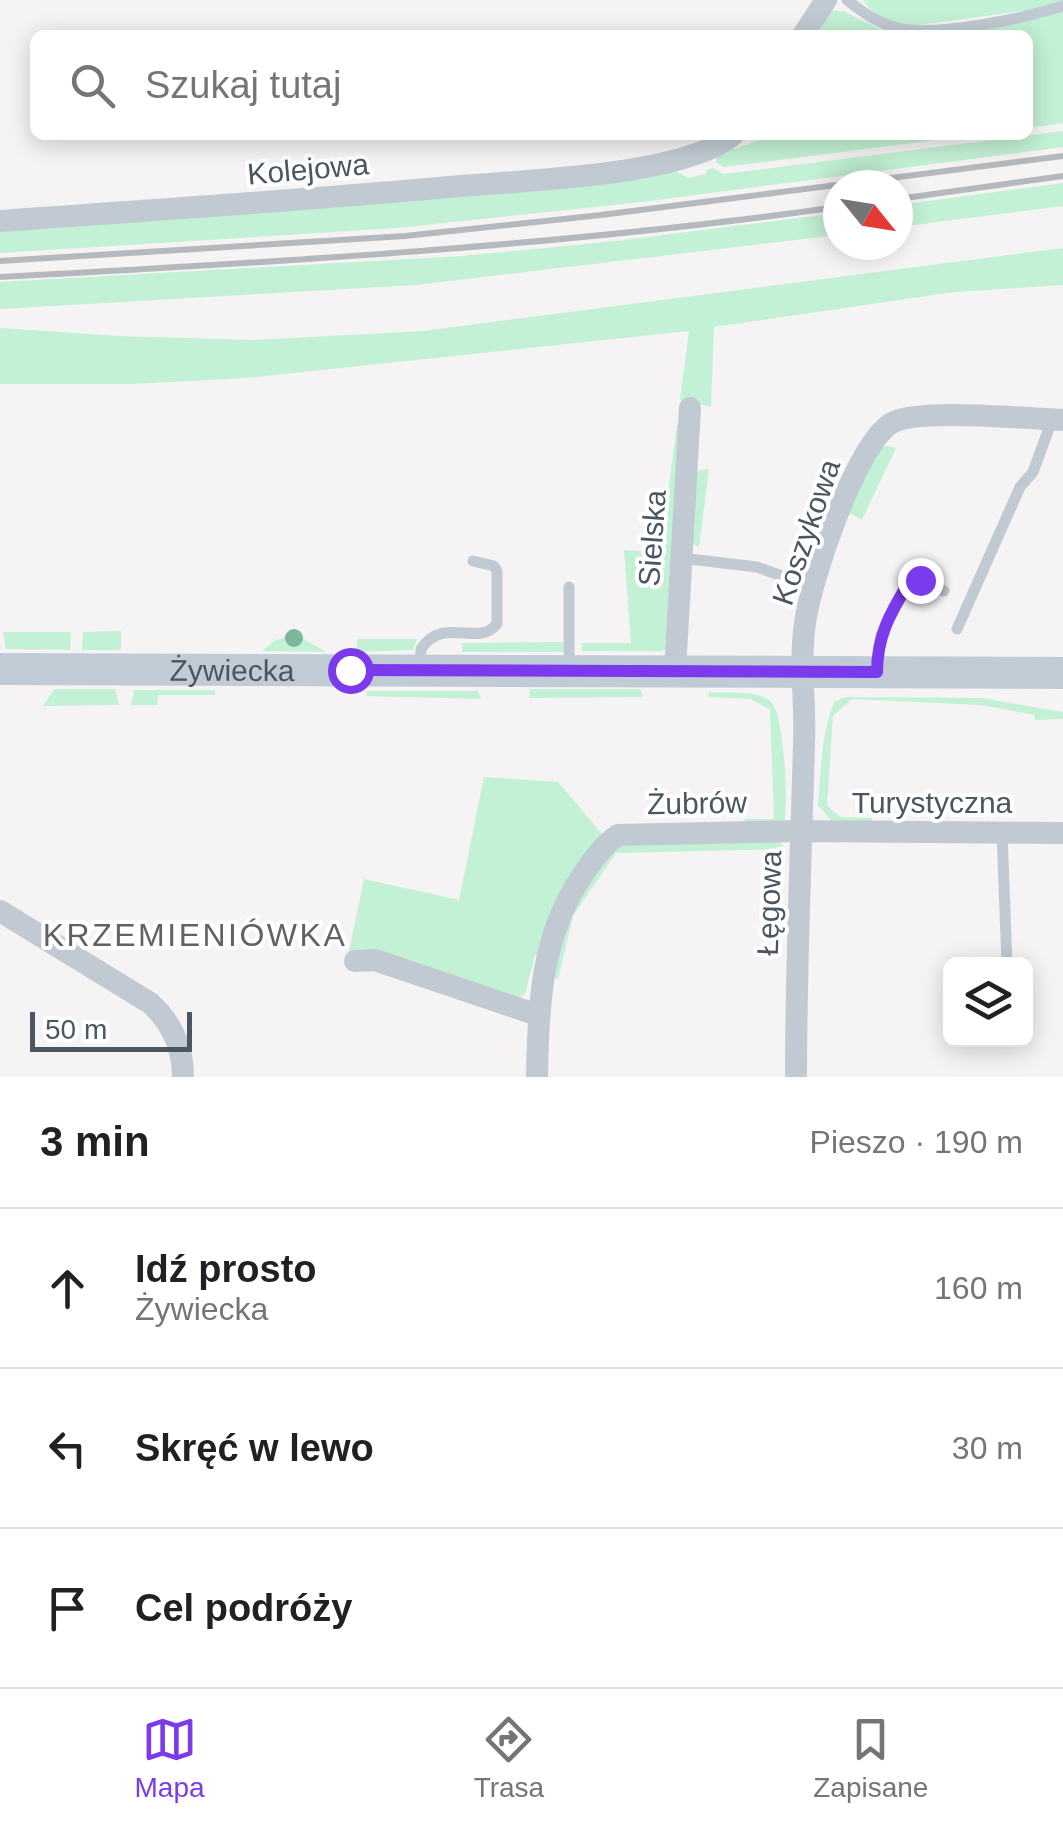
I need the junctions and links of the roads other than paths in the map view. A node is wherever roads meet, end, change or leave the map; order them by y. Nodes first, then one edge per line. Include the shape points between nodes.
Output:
1 (826, 0) edge
2 (846, 0) edge
3 (1063, 6) edge
4 (807, 30) edge
5 (912, 30) edge
6 (923, 30) edge
7 (726, 140) edge
8 (0, 221) edge
9 (690, 408) dead end
10 (1057, 420) edge
11 (681, 558) junction
12 (473, 560) dead end
13 (569, 587) dead end
14 (812, 587) junction
15 (944, 590) dead end
16 (956, 628) dead end
17 (0, 668) edge
18 (420, 670) junction
19 (569, 671) junction
20 (674, 671) junction
21 (804, 672) junction
22 (877, 672) junction
23 (1063, 673) edge
24 (802, 831) junction
25 (1002, 832) junction
26 (1063, 833) edge
27 (0, 911) edge
28 (1006, 957) edge
29 (355, 961) dead end
30 (538, 1015) junction
31 (183, 1077) edge
32 (537, 1077) edge
33 (796, 1077) edge

1 - 4 street
2 - 5 lane via 879,22
3 - 6 lane
7 - 8 street, Kolejowa via 706,153 641,167
9 - 11 street, Sielska
10 - 14 street, Koszykowa via 917,416 892,422 864,456
10 - 16 lane
11 - 14 lane via 757,568
11 - 20 street, Sielska
12 - 18 lane via 497,571 498,624 485,633 430,638 421,650
13 - 19 lane
14 - 21 street, Koszykowa
15 - 22 lane via 920,580 908,584 881,635
17 - 18 main road, Żywiecka
18 - 19 main road, Żywiecka
19 - 20 main road, Żywiecka
20 - 21 main road, Żywiecka
21 - 22 main road, Żywiecka
21 - 24 street, Łęgowa
22 - 23 main road, Żywiecka
24 - 25 street, Turystyczna
24 - 30 street, Żubrów via 631,834 608,842 561,909
24 - 33 street, Łęgowa
25 - 26 street, Turystyczna
25 - 28 lane
27 - 31 street via 150,1003 182,1055
29 - 30 street via 376,960
30 - 32 street, Żubrów

